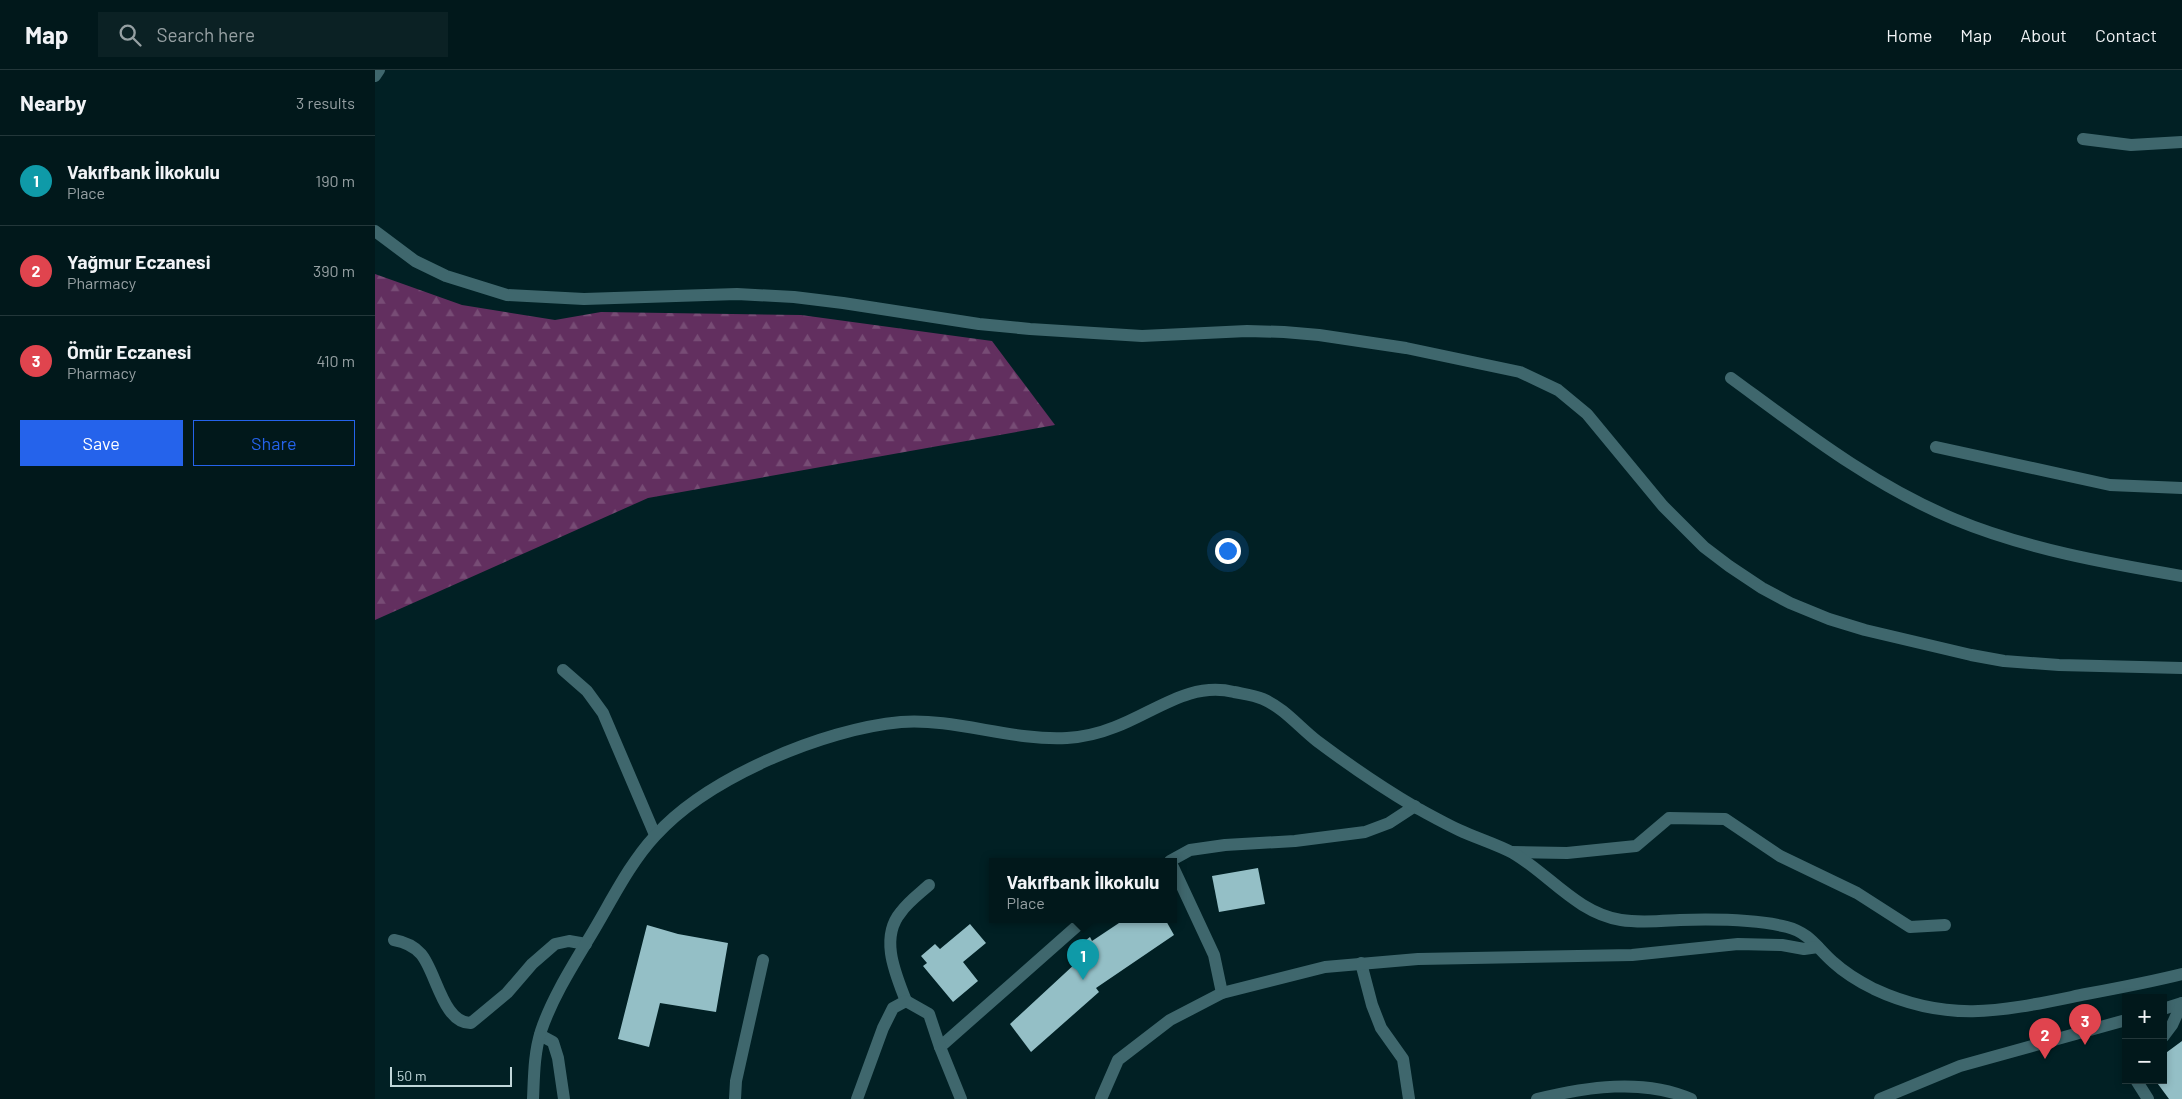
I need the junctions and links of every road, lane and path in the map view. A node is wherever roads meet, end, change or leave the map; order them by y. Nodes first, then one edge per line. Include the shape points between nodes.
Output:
1 (379, 70) edge
2 (375, 76) edge
3 (2083, 139) dead end
4 (2182, 142) edge
5 (375, 231) edge
6 (1731, 378) dead end
7 (1936, 447) dead end
8 (2182, 488) edge
9 (2182, 576) edge
10 (2182, 668) edge
11 (563, 670) dead end
12 (1415, 806) junction
13 (655, 835) junction
14 (1512, 852) junction
15 (1175, 858) edge
16 (1177, 876) edge
17 (929, 885) dead end
18 (1080, 923) edge
19 (1945, 925) dead end
20 (395, 940) dead end
21 (585, 944) junction
22 (1818, 946) junction
23 (763, 960) dead end
24 (1361, 963) junction
25 (2182, 974) edge
26 (1222, 993) junction
27 (906, 1001) junction
28 (2182, 1003) edge
29 (2167, 1008) edge
30 (2122, 1021) edge
31 (2167, 1032) edge
32 (540, 1035) junction
33 (940, 1047) junction
34 (2139, 1084) edge
35 (533, 1099) edge
36 (564, 1099) edge
37 (735, 1099) edge
38 (857, 1099) edge
39 (961, 1099) edge
40 (1101, 1099) edge
41 (1409, 1099) edge
42 (1537, 1099) edge
43 (1691, 1099) edge
44 (1880, 1099) edge
45 (2148, 1099) edge

1 - 2 street
3 - 4 street via 2131,145
5 - 10 street via 415,261 446,276 507,294 584,299 679,295 775,296 1030,329 1142,336 1247,331 1293,333 1406,348 1520,372 1557,390 1587,414 1663,506 1705,547 1762,588 1790,603 1865,630 2004,661
6 - 9 street via 1855,468 1954,520 2049,549
7 - 8 street via 2111,485
11 - 13 street via 587,691 603,713
12 - 13 street via 1370,779 1262,698 1211,688 1179,697 1118,726 1094,734 1065,738 941,723 901,722 822,738 765,762 710,791 676,814
12 - 14 street via 1457,829
12 - 15 street via 1389,823 1365,832 1225,845 1190,850
13 - 21 street
14 - 19 street via 1567,853 1636,846 1669,818 1725,819 1780,856 1857,893 1910,927
14 - 22 street via 1573,899 1607,917 1623,920 1717,920 1778,926 1801,932
16 - 26 street via 1214,955
17 - 27 street via 899,913 893,931 893,969
18 - 33 street
20 - 21 street via 420,952 440,996 457,1019 467,1023 507,993 555,944 569,941
21 - 32 street via 548,1013
22 - 24 street via 1804,950 1782,945 1738,944 1632,955
22 - 25 street via 1833,963 1871,987 1925,1007 1956,1011 1989,1012 2019,1008
23 - 37 street via 736,1081
24 - 26 street via 1325,967
24 - 41 street via 1381,1028 1403,1059
26 - 40 street via 1170,1020 1118,1060
27 - 33 street via 929,1014
27 - 38 street via 893,1008
28 - 29 street
28 - 31 street
30 - 44 street via 1960,1066
32 - 35 street via 533,1068
32 - 36 street via 553,1042
33 - 39 street
34 - 45 street
42 - 43 street via 1574,1090 1627,1087 1671,1092

